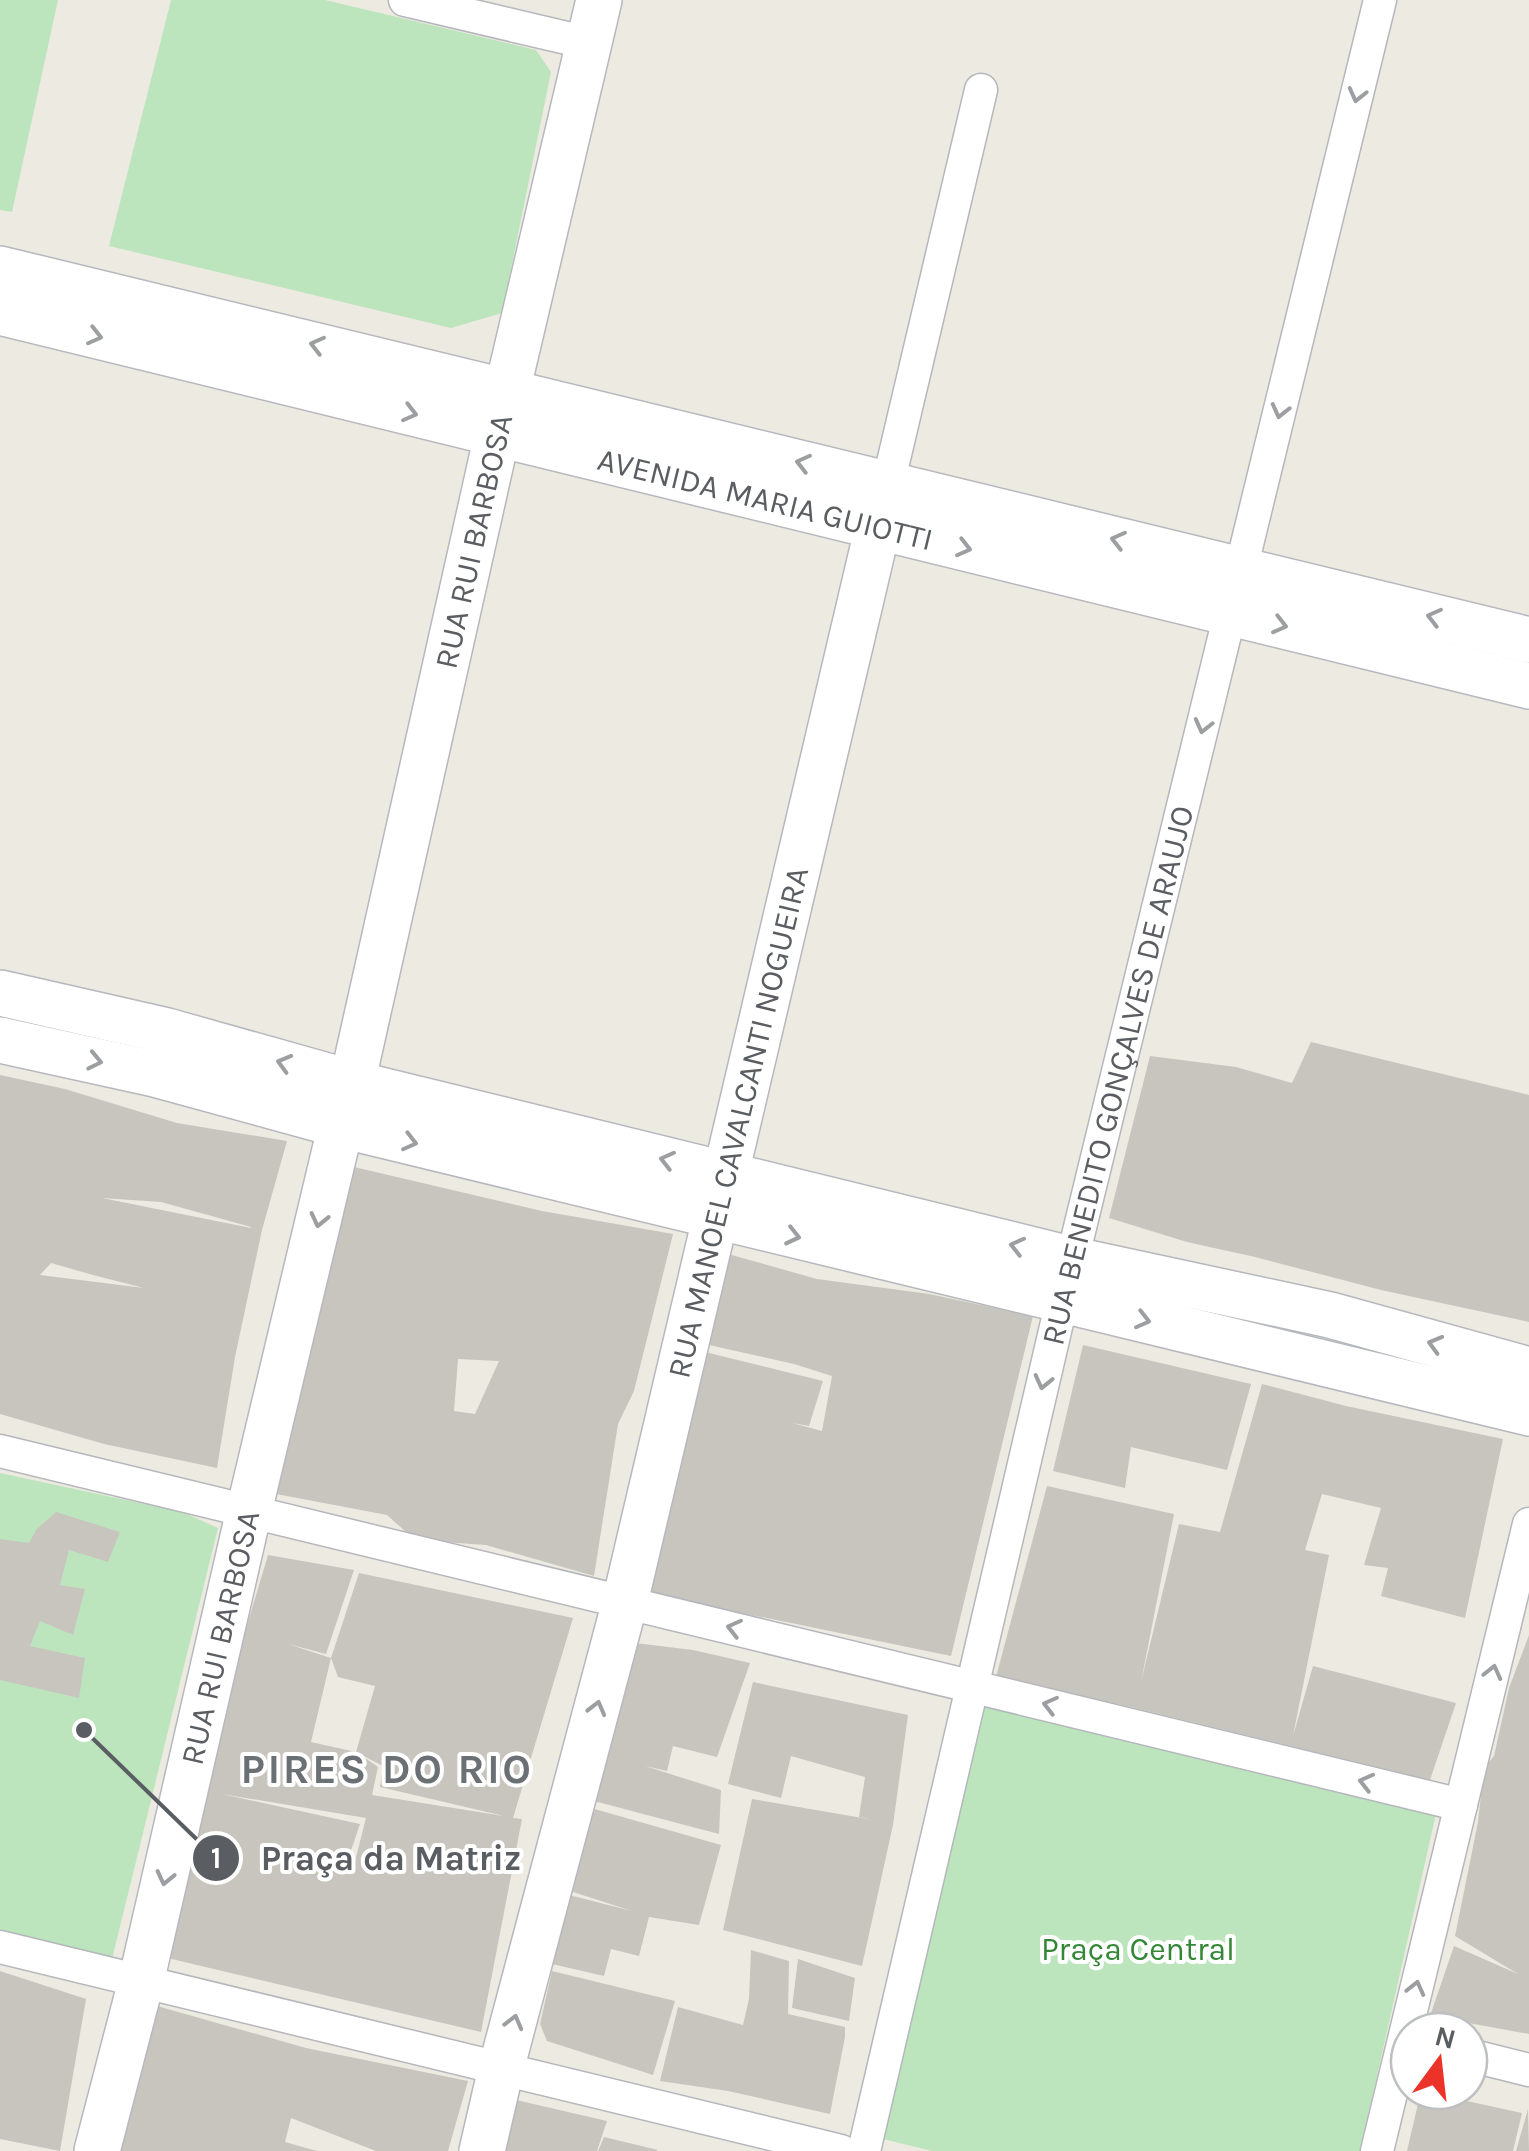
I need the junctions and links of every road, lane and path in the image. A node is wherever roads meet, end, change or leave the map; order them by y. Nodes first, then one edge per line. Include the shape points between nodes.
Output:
1 (405, 0) edge
2 (1380, 0) edge
3 (594, 21) edge
4 (980, 90) dead end
5 (0, 268) edge
6 (0, 312) edge
7 (502, 413) junction
8 (883, 506) junction
9 (1236, 592) junction
10 (1529, 640) edge
11 (1529, 686) edge
12 (0, 993) edge
13 (167, 1031) junction
14 (0, 1040) edge
15 (156, 1074) junction
16 (352, 1082) junction
17 (342, 1126) junction
18 (725, 1174) junction
19 (715, 1218) junction
20 (1068, 1280) junction
21 (1330, 1314) junction
22 (1319, 1363) junction
23 (1529, 1370) edge
24 (1529, 1413) edge
25 (0, 1450) edge
26 (249, 1511) junction
27 (1529, 1524) edge
28 (625, 1602) junction
29 (973, 1686) junction
30 (1461, 1804) junction
31 (0, 1947) edge
32 (142, 1982) junction
33 (1413, 2011) edge
34 (1489, 2060) edge
35 (502, 2069) junction
36 (1529, 2070) edge
37 (1389, 2103) edge
38 (97, 2151) edge
39 (482, 2151) edge
40 (841, 2151) edge
41 (864, 2151) edge
42 (1376, 2151) edge

1 - 3 street
2 -> 9 street, RUA BENEDITO GONÇALVES DE ARAUJO
3 - 7 street, RUA RUI BARBOSA
4 - 8 street, RUA MANOEL CAVALCANTI NOGUEIRA
7 -> 5 street, AVENIDA MARIA GUIOTTI
6 -> 7 street, AVENIDA MARIA GUIOTTI
7 - 8 street, AVENIDA MARIA GUIOTTI
7 - 16 street, RUA RUI BARBOSA
8 - 9 street, AVENIDA MARIA GUIOTTI
8 - 18 street, RUA MANOEL CAVALCANTI NOGUEIRA
10 -> 9 street, AVENIDA MARIA GUIOTTI
9 -> 11 street, AVENIDA MARIA GUIOTTI
9 -> 20 street, RUA BENEDITO GONÇALVES DE ARAUJO
12 - 13 street
13 - 15 street
16 -> 13 street
14 -> 15 street
15 - 17 street
16 - 17 street, RUA RUI BARBOSA via 363,1107
18 -> 16 street
17 -> 19 street
17 -> 26 street, RUA RUI BARBOSA
18 - 19 street, RUA MANOEL CAVALCANTI NOGUEIRA
20 -> 18 street
19 -> 20 street
19 - 28 street, RUA MANOEL CAVALCANTI NOGUEIRA
20 - 21 street
20 -> 22 street
20 -> 29 street, RUA BENEDITO GONÇALVES DE ARAUJO
21 - 22 street
23 -> 21 street
22 - 24 street
25 - 26 street
26 - 28 street
26 -> 32 street, RUA RUI BARBOSA
30 -> 27 street
29 -> 28 street
35 -> 28 street, RUA MANOEL CAVALCANTI NOGUEIRA
30 -> 29 street
29 - 41 street, RUA BENEDITO GONÇALVES DE ARAUJO
33 -> 30 street
31 - 32 street
32 - 35 street
32 - 38 street, RUA RUI BARBOSA
34 - 36 street
35 - 39 street, RUA MANOEL CAVALCANTI NOGUEIRA
35 - 40 street
37 - 42 street

